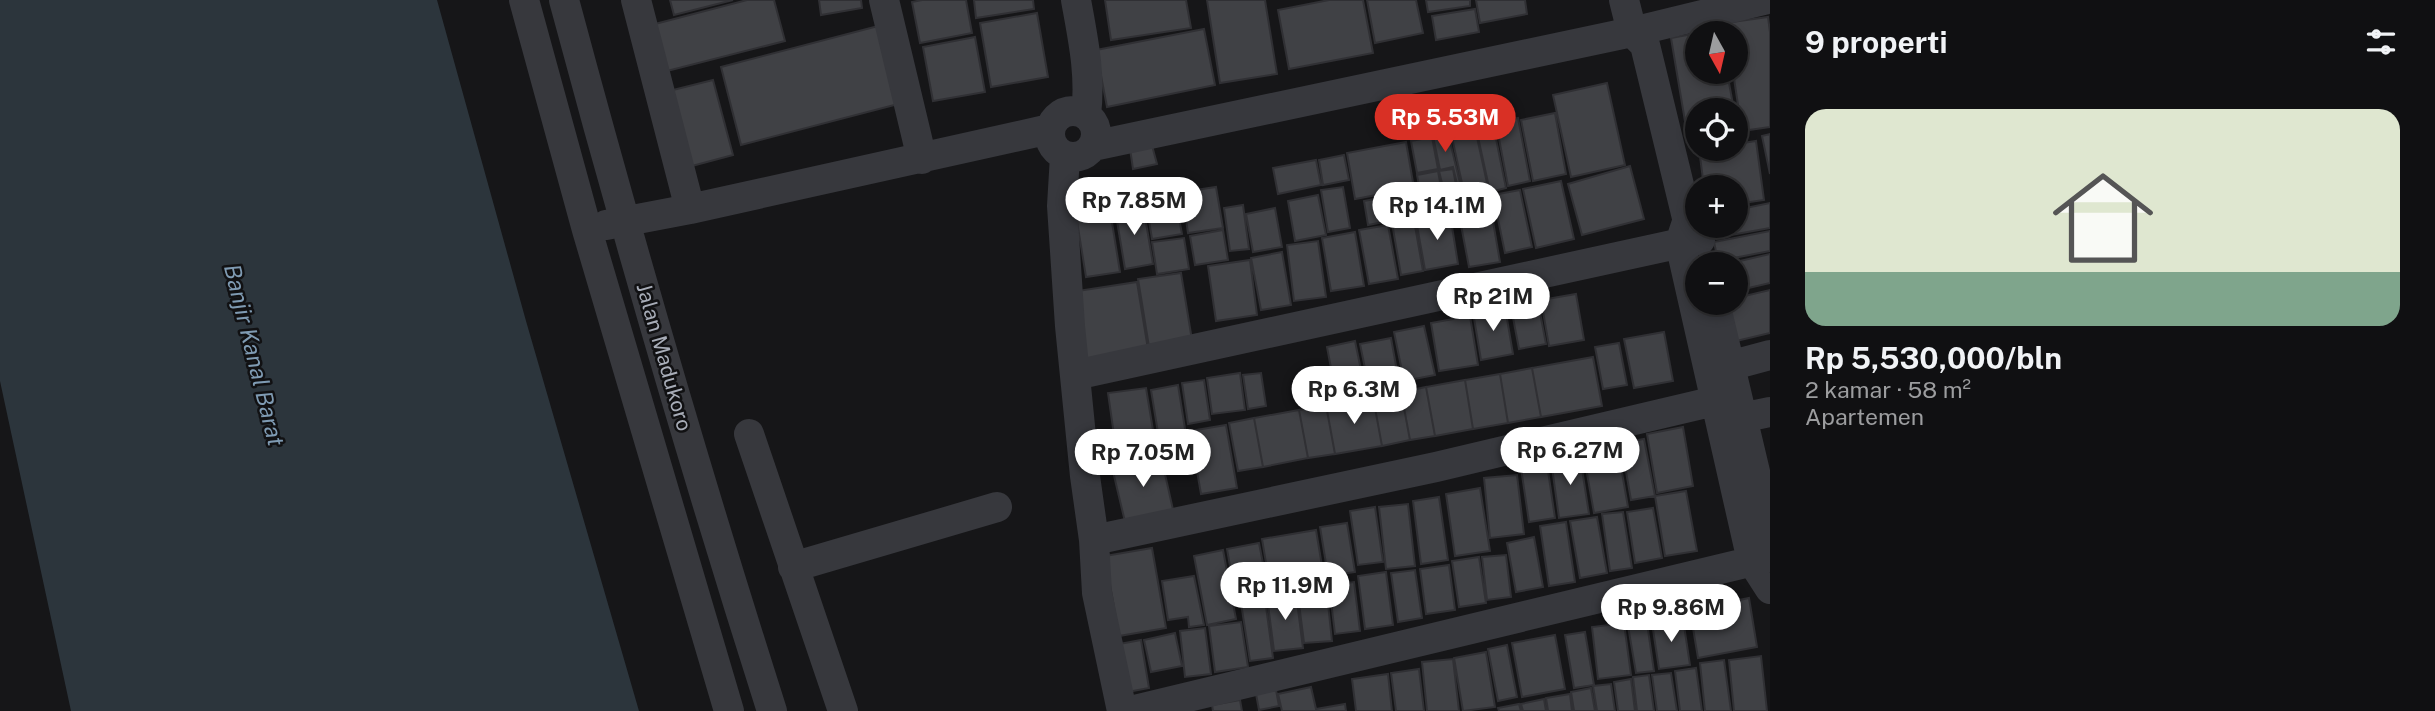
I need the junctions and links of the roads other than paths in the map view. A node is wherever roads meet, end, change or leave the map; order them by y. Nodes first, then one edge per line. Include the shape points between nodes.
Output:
1 (524, 0) edge
2 (564, 0) edge
3 (636, 0) edge
4 (884, 0) edge
5 (1076, 0) edge
6 (1624, 0) edge
7 (1764, 0) edge
8 (1645, 26) edge
9 (1086, 115) junction
10 (1050, 129) junction
11 (1093, 146) junction
12 (1065, 156) junction
13 (922, 159) junction
14 (690, 209) junction
15 (623, 220) junction
16 (587, 230) junction
17 (1693, 242) edge
18 (1718, 315) edge
19 (1770, 355) edge
20 (1729, 366) junction
21 (1075, 375) junction
22 (1715, 401) junction
23 (1770, 412) edge
24 (1741, 418) junction
25 (750, 434) dead end
26 (997, 506) dead end
27 (1770, 536) edge
28 (1094, 540) junction
29 (1761, 559) edge
30 (793, 567) junction
31 (1770, 589) edge
32 (729, 711) edge
33 (772, 711) edge
34 (843, 711) edge
35 (1122, 711) edge
36 (1130, 711) edge

1 - 16 street, Jalan Madukoro
2 - 15 street, Jalan Madukoro
3 - 14 street
4 - 13 street
5 - 9 street via 1088,76
6 - 8 street
7 - 8 street
8 - 11 street
8 - 17 street
9 - 10 street via 1064,113
9 - 11 street via 1096,129
10 - 12 street via 1052,145
10 - 13 street
11 - 12 street via 1080,156
12 - 21 street via 1062,206
13 - 14 street
14 - 15 street
15 - 16 street
15 - 33 street, Jalan Madukoro
16 - 32 street, Jalan Madukoro
17 - 21 street
17 - 22 street
18 - 20 street
19 - 20 street
20 - 24 street
21 - 28 street
22 - 28 street
22 - 29 street
23 - 24 street
24 - 27 street
25 - 30 street
26 - 30 street
28 - 35 street via 1097,593
29 - 31 street
29 - 36 street
30 - 34 street

